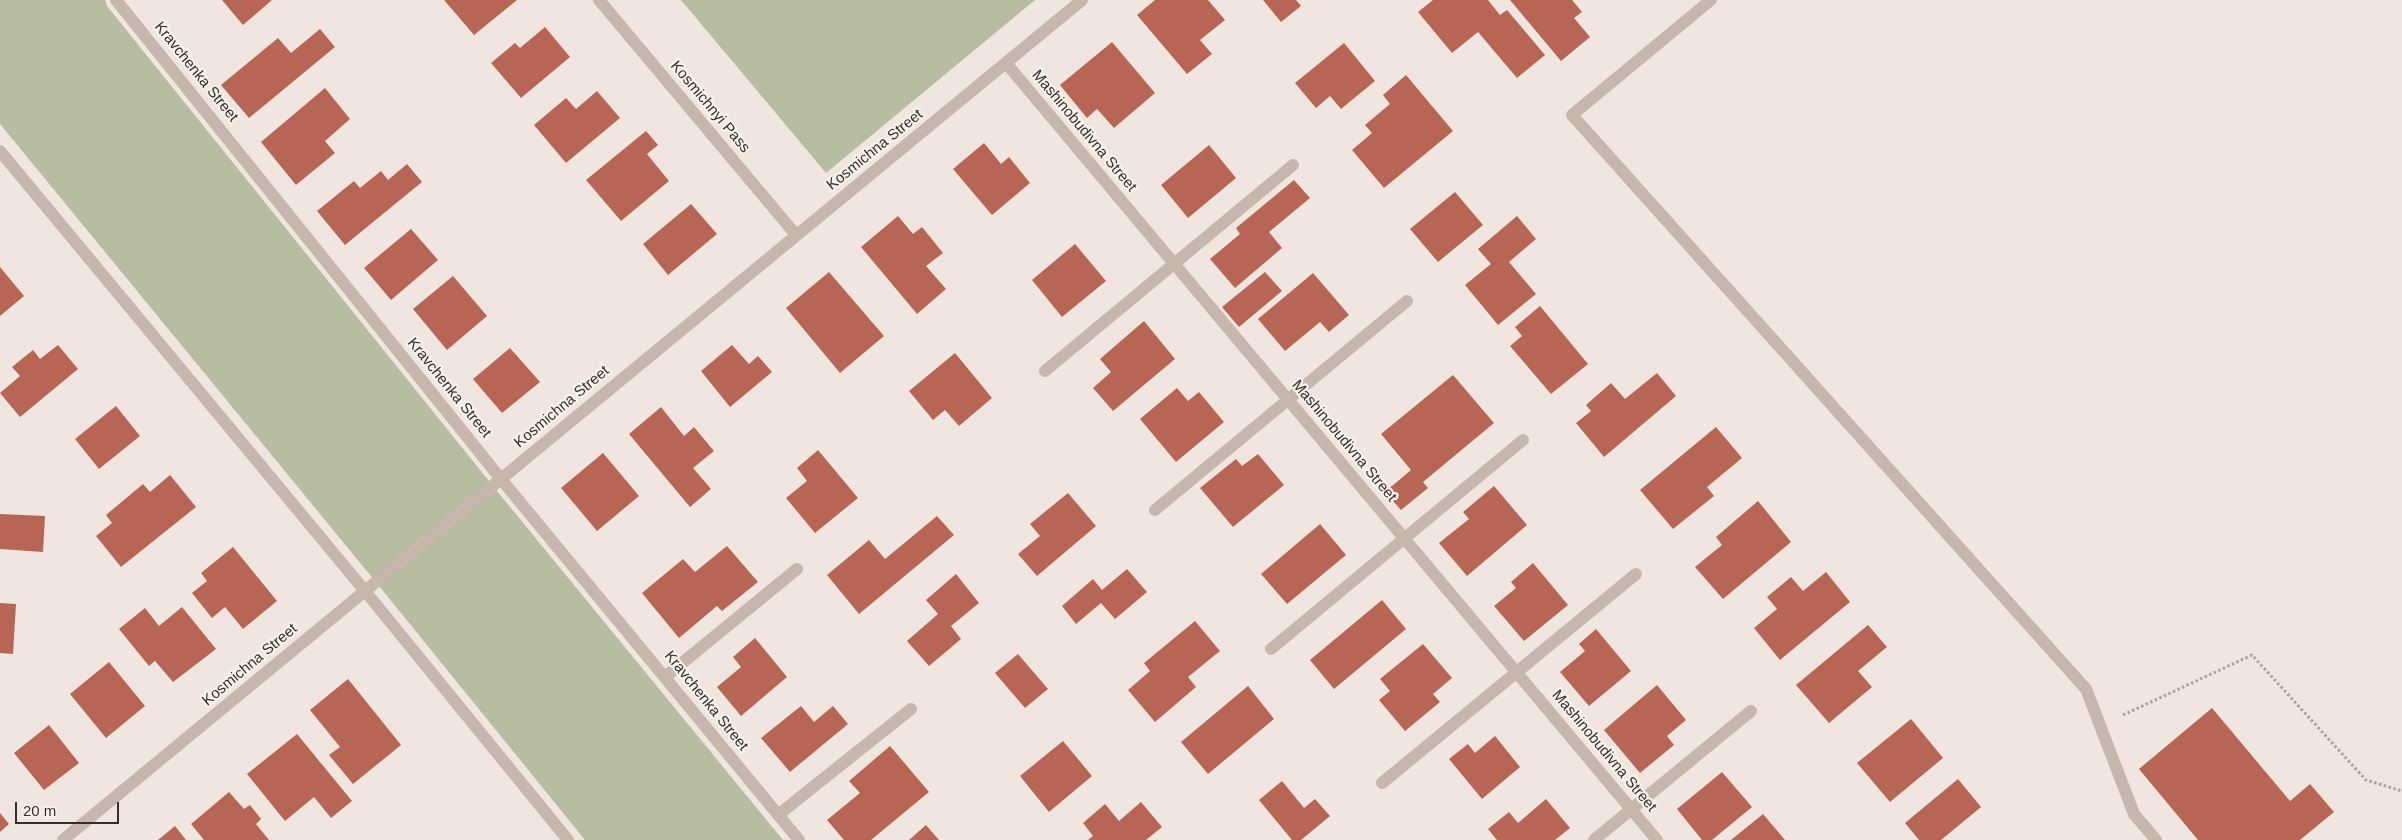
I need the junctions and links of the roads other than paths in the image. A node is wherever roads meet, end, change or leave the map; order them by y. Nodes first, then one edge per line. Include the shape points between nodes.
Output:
1 (116, 0) edge
2 (599, 0) edge
3 (1082, 0) edge
4 (1711, 0) edge
5 (1006, 63) junction
6 (0, 151) edge
7 (1293, 165) dead end
8 (796, 235) junction
9 (1174, 264) junction
10 (1407, 301) dead end
11 (1045, 371) dead end
12 (1288, 400) junction
13 (1523, 440) dead end
14 (501, 479) junction
15 (1155, 510) dead end
16 (1404, 538) junction
17 (797, 569) dead end
18 (1636, 574) dead end
19 (365, 591) junction
20 (1271, 649) dead end
21 (1516, 672) junction
22 (665, 678) junction
23 (910, 709) dead end
24 (1750, 711) dead end
25 (1382, 783) dead end
26 (1631, 809) junction
27 (778, 815) junction
28 (63, 840) edge
29 (568, 840) edge
30 (799, 840) edge
31 (1594, 840) edge
32 (1657, 840) edge
33 (2156, 840) edge

1 - 14 street, Kravchenka Street
2 - 8 street, Kosmichnyi Pass
3 - 5 street, Kosmichna Street
4 - 33 street via 1572,115 2086,688 2134,814
5 - 8 street, Kosmichna Street
5 - 9 street, Mashinobudivna Street
6 - 19 street
7 - 9 street
8 - 14 street, Kosmichna Street
9 - 11 street
9 - 12 street, Mashinobudivna Street
10 - 12 street
12 - 15 street
12 - 16 street, Mashinobudivna Street
13 - 16 street
14 - 19 street, Kosmichna Street
14 - 22 street, Kravchenka Street
16 - 20 street
16 - 21 street, Mashinobudivna Street
17 - 22 street
18 - 21 street
19 - 28 street, Kosmichna Street
19 - 29 street
21 - 25 street
21 - 26 street, Mashinobudivna Street
22 - 27 street, Kravchenka Street
23 - 27 street
24 - 26 street
26 - 31 street
26 - 32 street, Mashinobudivna Street
27 - 30 street, Kravchenka Street

